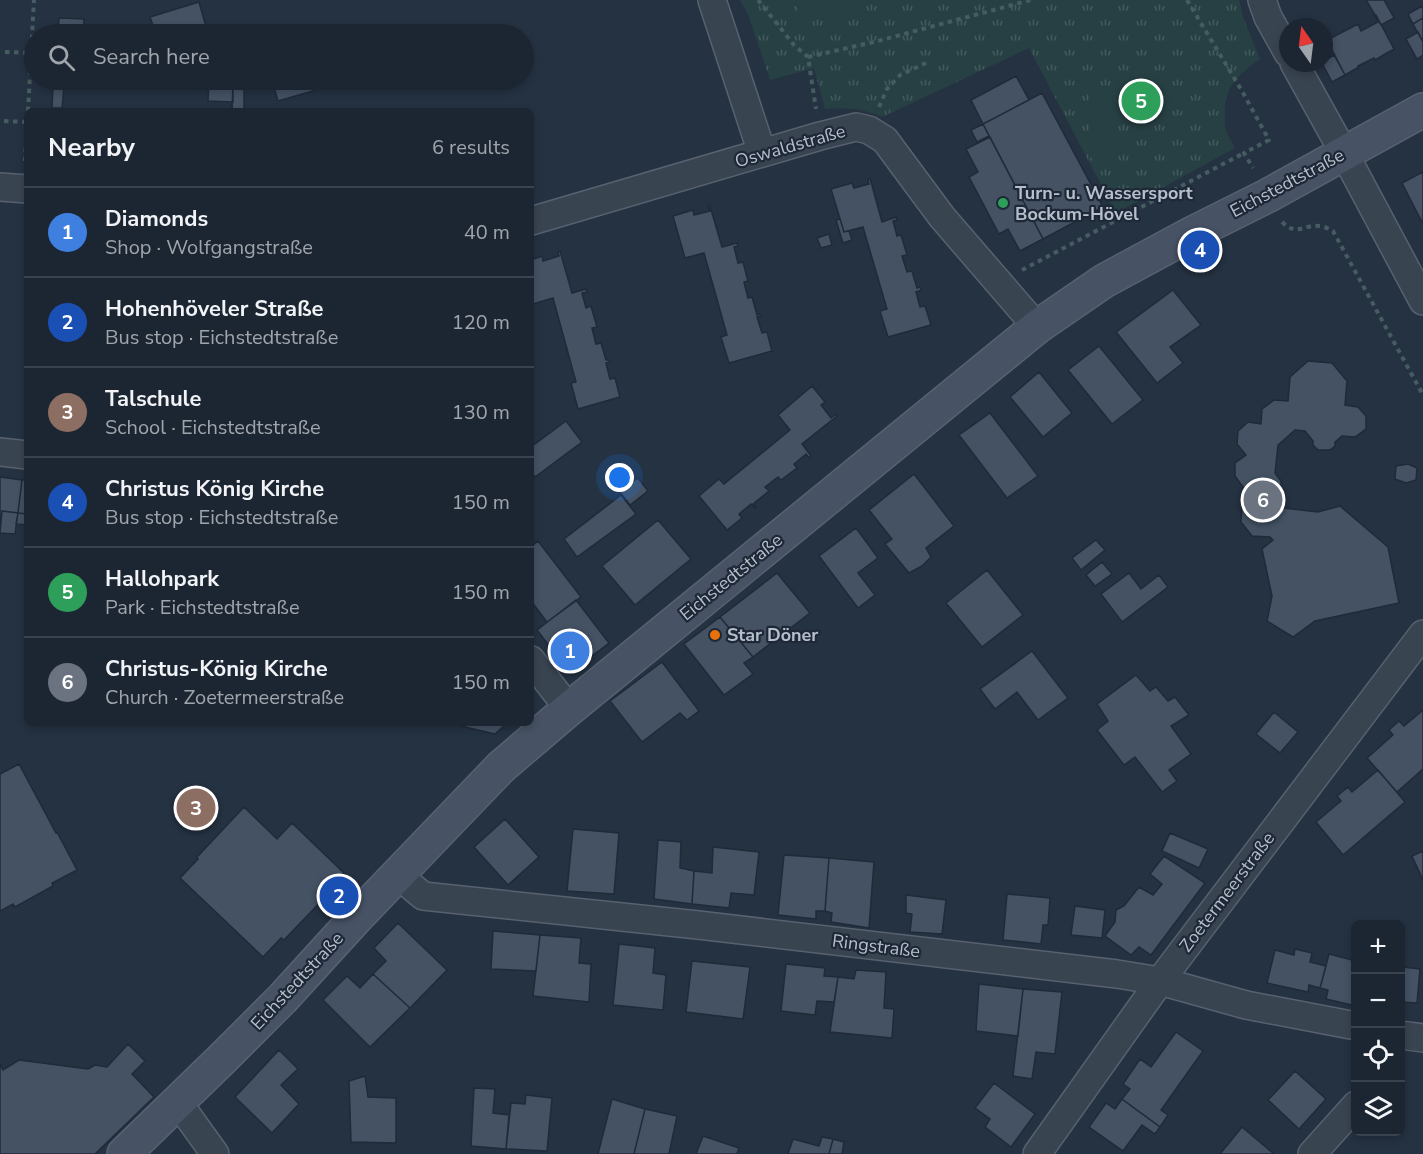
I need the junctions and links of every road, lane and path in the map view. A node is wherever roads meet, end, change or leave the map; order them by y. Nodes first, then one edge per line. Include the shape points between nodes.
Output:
1 (34, 0) edge
2 (712, 0) edge
3 (758, 0) edge
4 (1031, 0) edge
5 (1187, 0) edge
6 (1262, 0) edge
7 (1016, 2) edge
8 (33, 24) edge
9 (1279, 37) edge
10 (5, 52) dead end
11 (24, 52) edge
12 (808, 57) junction
13 (926, 63) dead end
14 (1299, 72) edge
15 (29, 90) edge
16 (28, 108) edge
17 (1423, 110) edge
18 (4, 121) dead end
19 (24, 121) edge
20 (869, 130) junction
21 (820, 136) junction
22 (24, 141) edge
23 (762, 153) junction
24 (1244, 153) junction
25 (1344, 153) junction
26 (17, 188) edge
27 (1267, 196) junction
28 (534, 220) edge
29 (998, 282) junction
30 (1423, 301) edge
31 (1037, 327) junction
32 (1423, 395) edge
33 (0, 452) edge
34 (24, 455) edge
35 (1423, 634) edge
36 (534, 664) edge
37 (569, 709) junction
38 (399, 875) junction
39 (1160, 981) junction
40 (1351, 1025) edge
41 (177, 1101) junction
42 (1351, 1111) edge
43 (123, 1154) edge
44 (215, 1154) edge
45 (1037, 1154) edge
46 (1312, 1154) edge

1 - 8 path
2 - 23 street
3 - 12 path
4 - 7 path
5 - 24 path via 1269,140
6 - 9 street
7 - 12 path
10 - 11 path
12 - 21 path
13 - 20 path via 900,75 887,89
14 - 25 street
15 - 16 path
17 - 25 street, Eichstedtstraße
18 - 19 path
20 - 21 street, Oswaldstraße via 856,127
20 - 29 street, Oswaldstraße via 885,140 942,217
21 - 23 street, Oswaldstraße
22 - 26 path
23 - 28 street, Oswaldstraße
24 - 27 path
24 - 29 path
25 - 27 street, Eichstedtstraße
25 - 30 street
27 - 31 street, Eichstedtstraße via 1104,281
27 - 32 path via 1283,223 1293,230 1320,225 1333,231
29 - 31 street, Oswaldstraße
31 - 37 street, Eichstedtstraße
33 - 34 street
35 - 39 street, Zoetermeerstraße
36 - 37 street
37 - 38 street, Eichstedtstraße via 501,767
38 - 39 street, Ringstraße via 423,896
38 - 41 street, Eichstedtstraße via 283,998
39 - 40 street, Ringstraße via 1246,1005
39 - 45 street, Zoetermeerstraße
41 - 43 street, Eichstedtstraße
41 - 44 street
42 - 46 street

